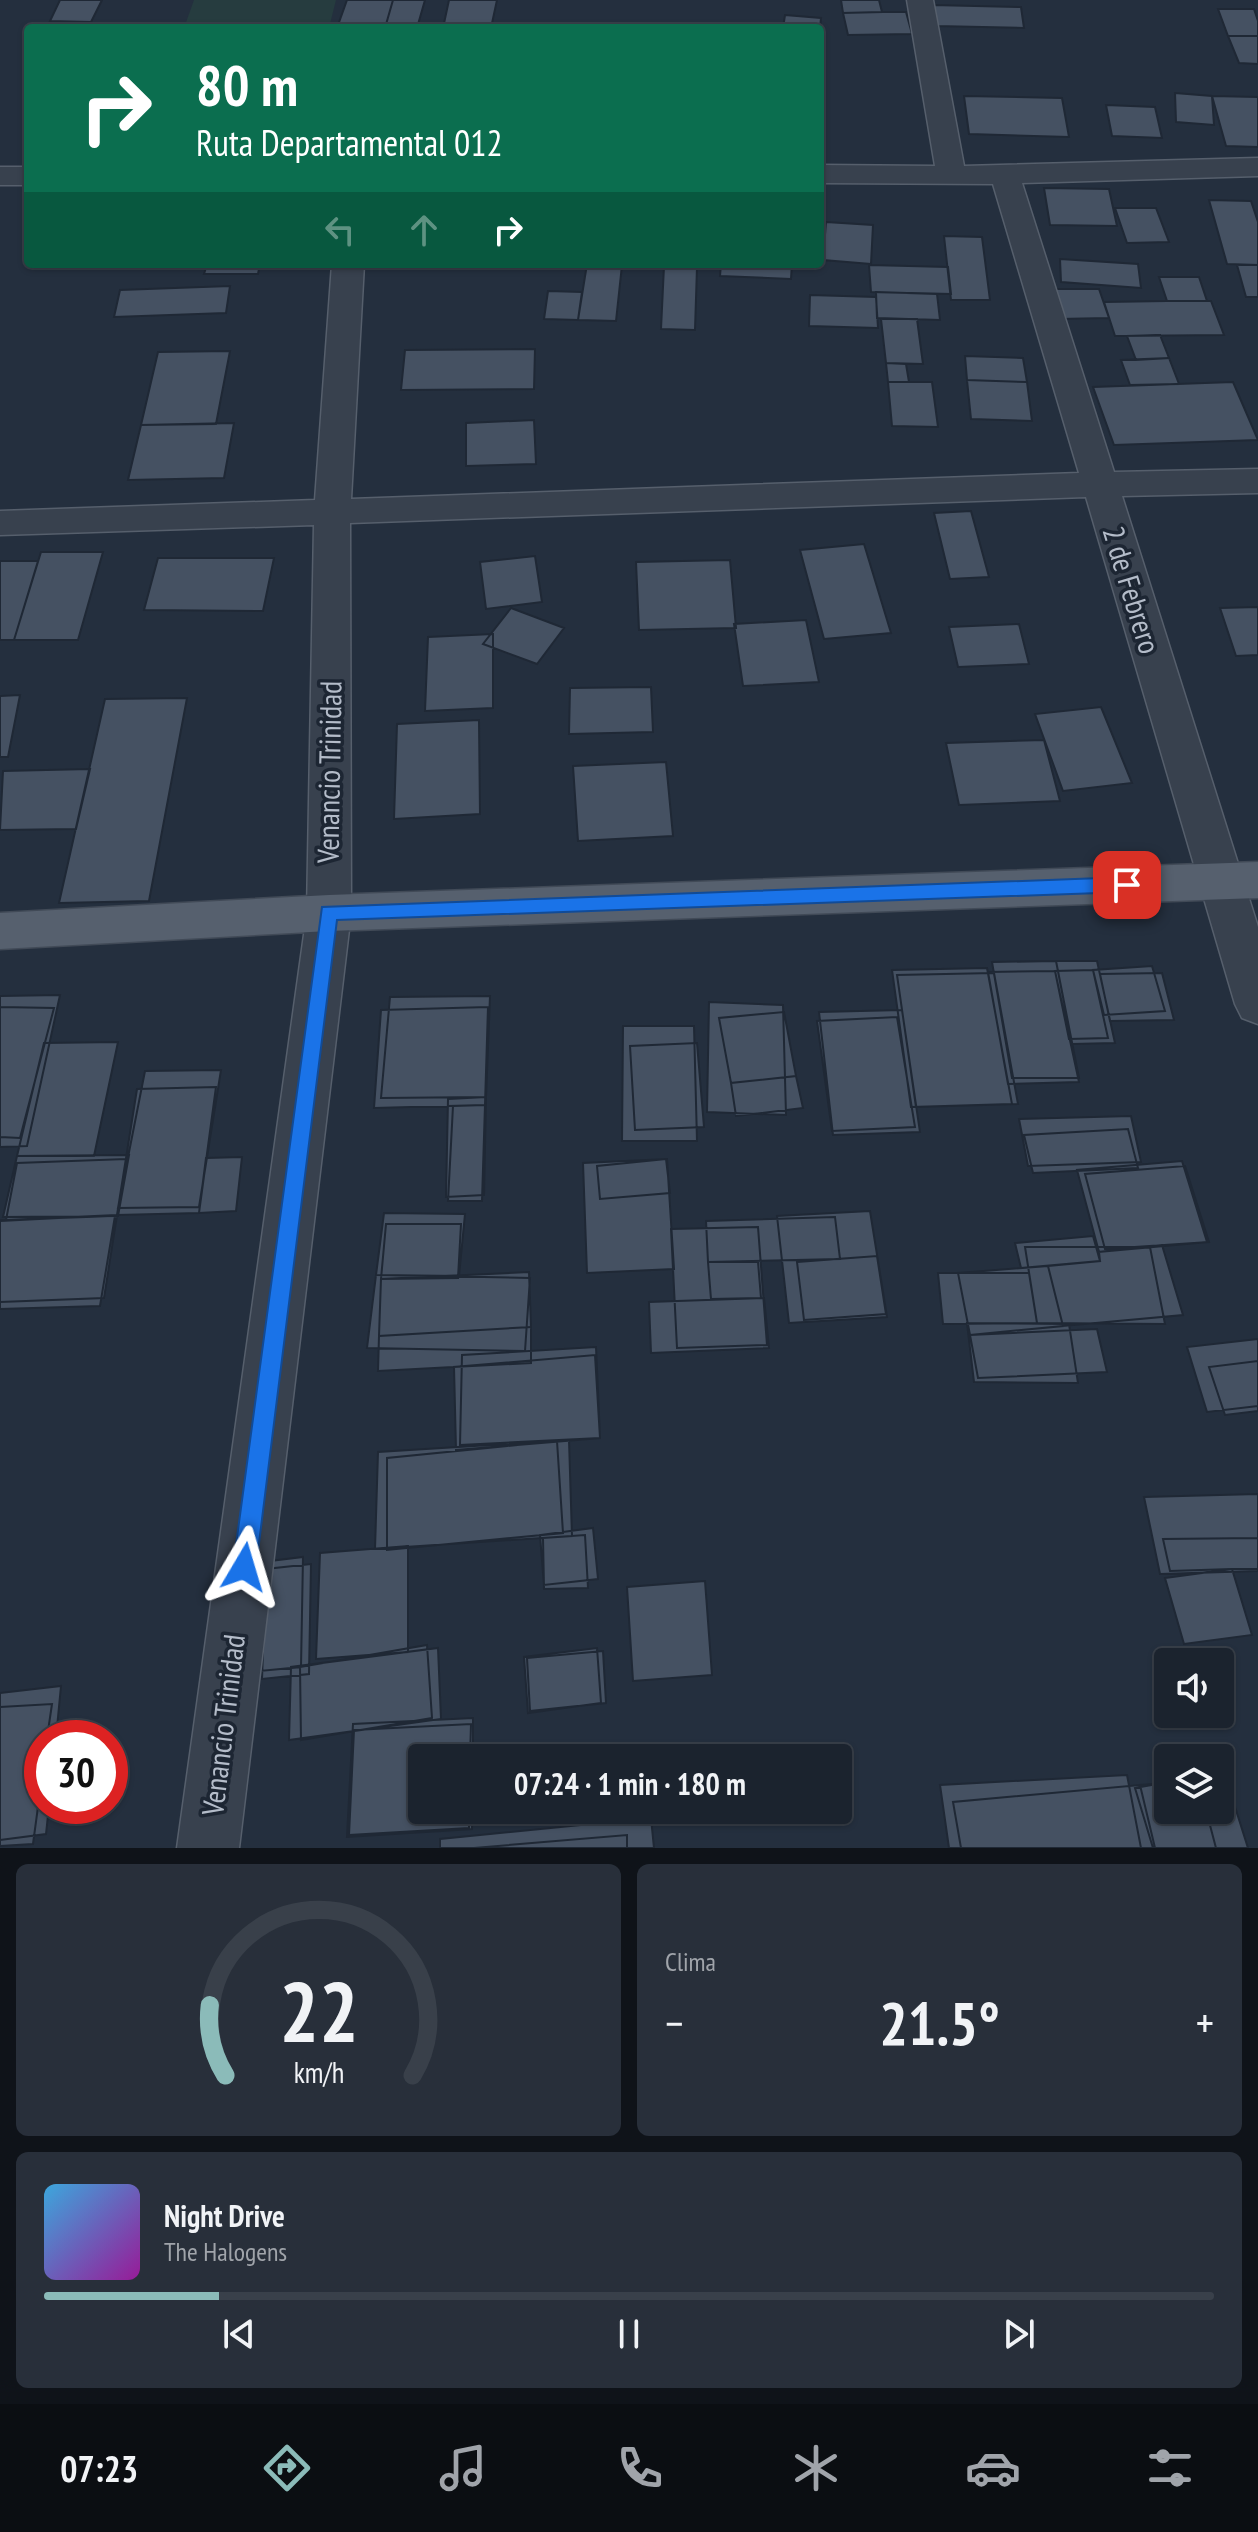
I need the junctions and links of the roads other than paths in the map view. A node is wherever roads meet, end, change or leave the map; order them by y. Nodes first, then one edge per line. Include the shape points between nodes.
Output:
1 (920, 0) edge
2 (1258, 167) edge
3 (951, 173) junction
4 (824, 174) edge
5 (1005, 175) junction
6 (0, 176) edge
7 (24, 176) edge
8 (348, 268) edge
9 (1258, 481) edge
10 (1098, 483) junction
11 (332, 514) junction
12 (0, 523) edge
13 (1241, 880) edge
14 (329, 913) junction
15 (0, 931) edge
16 (1258, 1004) edge
17 (208, 1848) edge

1 - 3 street
2 - 5 street
3 - 4 street
3 - 5 street
5 - 10 street, 2 de Febrero
6 - 7 street
8 - 11 street, Venancio Trinidad
9 - 10 street
10 - 11 street
10 - 13 street, 2 de Febrero
11 - 12 street
11 - 14 street, Venancio Trinidad
13 - 14 main road
13 - 16 street, 2 de Febrero
14 - 15 main road
14 - 17 street, Venancio Trinidad

